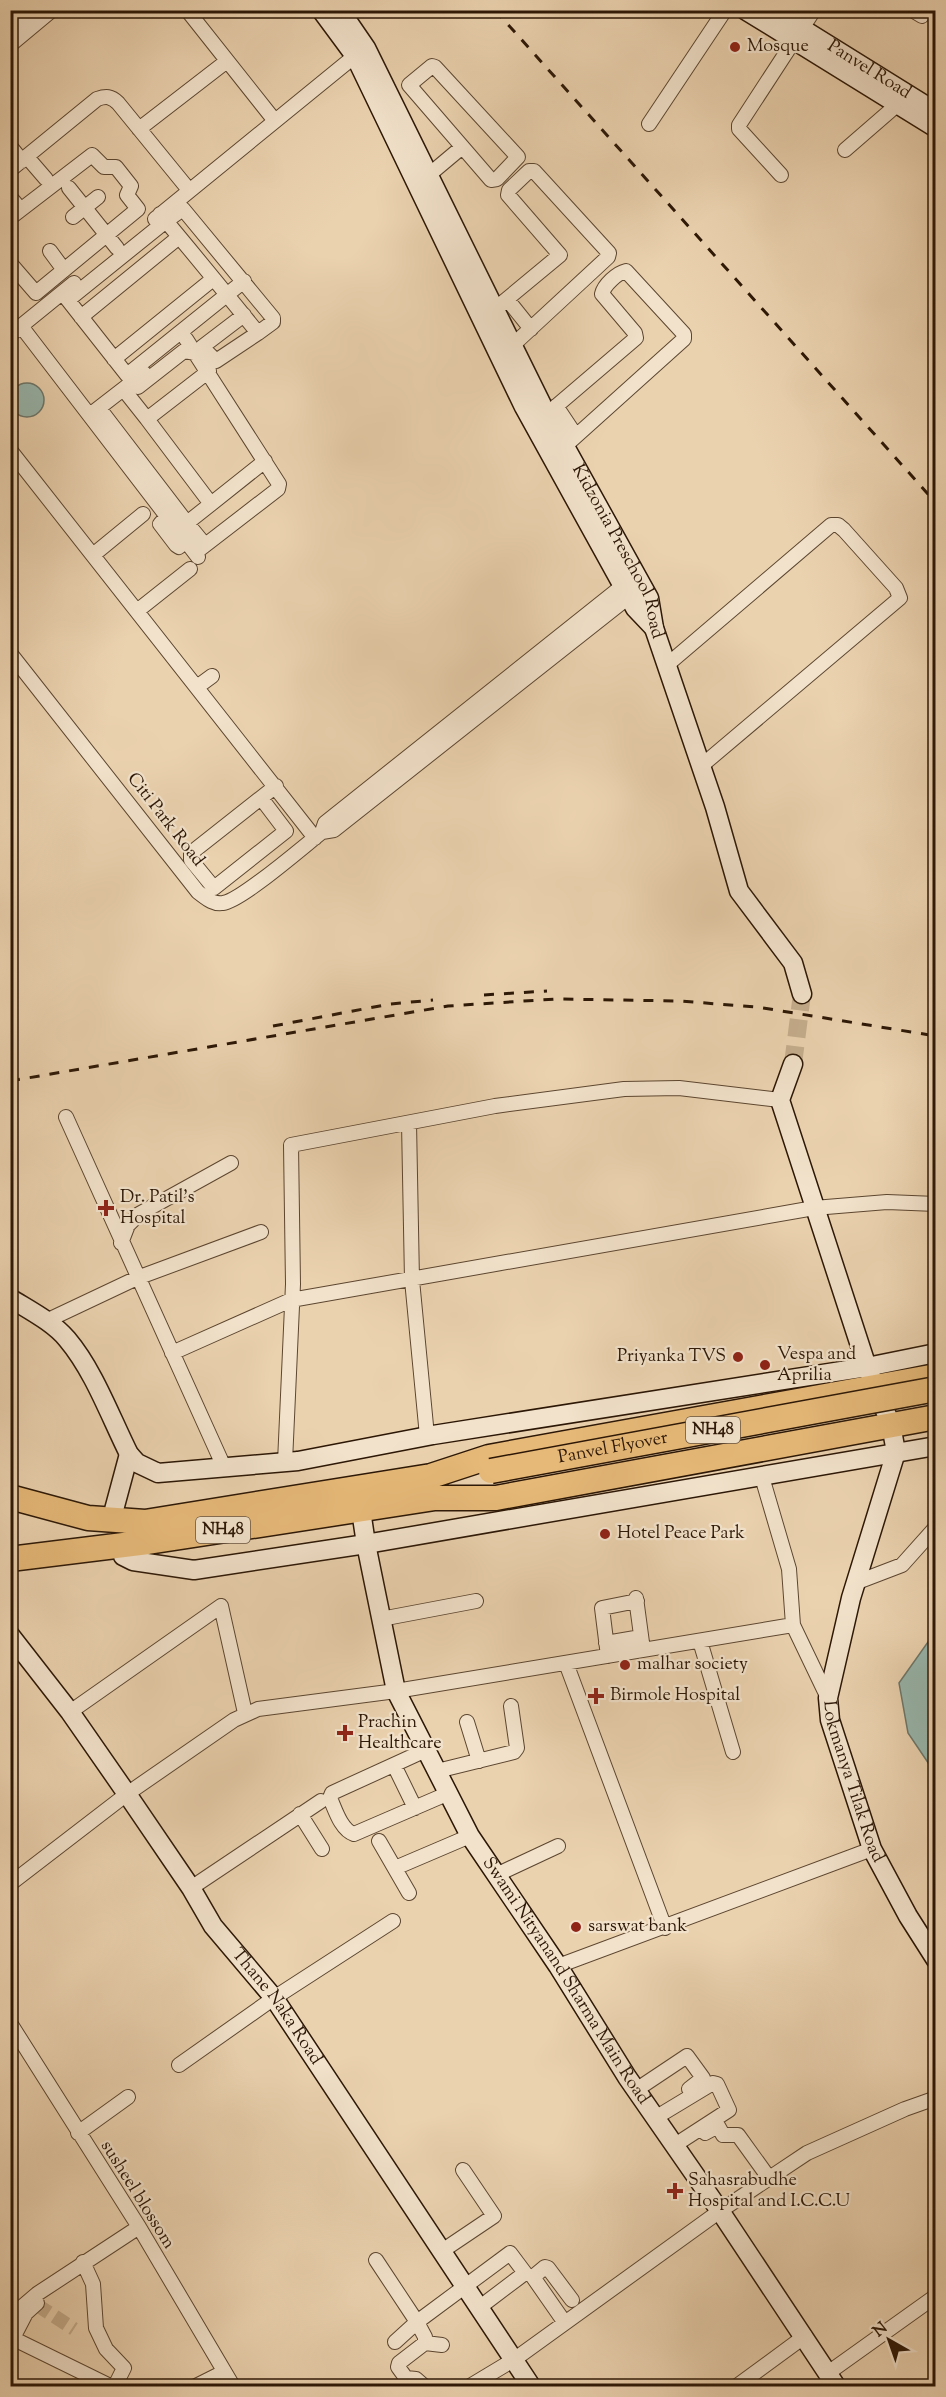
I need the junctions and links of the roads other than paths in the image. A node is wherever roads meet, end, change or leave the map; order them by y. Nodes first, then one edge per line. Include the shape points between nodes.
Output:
1 (35, 10) edge
2 (52, 10) edge
3 (187, 10) edge
4 (321, 10) edge
5 (340, 10) edge
6 (725, 10) edge
7 (745, 10) edge
8 (814, 10) edge
9 (912, 10) edge
10 (925, 10) edge
11 (776, 15) edge
12 (10, 30) edge
13 (798, 35) junction
14 (10, 45) edge
15 (360, 52) junction
16 (227, 61) junction
17 (409, 85) junction
18 (392, 99) junction
19 (897, 104) junction
20 (936, 112) edge
21 (275, 121) junction
22 (649, 124) dead end
23 (936, 128) edge
24 (139, 129) junction
25 (10, 146) edge
26 (462, 148) junction
27 (845, 150) dead end
28 (25, 158) junction
29 (10, 170) edge
30 (430, 174) junction
31 (781, 175) dead end
32 (46, 179) dead end
33 (69, 188) dead end
34 (189, 190) junction
35 (98, 197) dead end
36 (85, 207) junction
37 (73, 217) dead end
38 (10, 218) edge
39 (163, 218) junction
40 (107, 236) junction
41 (179, 237) junction
42 (117, 248) junction
43 (50, 251) dead end
44 (11, 268) edge
45 (64, 270) junction
46 (213, 279) junction
47 (244, 281) junction
48 (473, 282) junction
49 (65, 296) junction
50 (230, 299) junction
51 (501, 304) junction
52 (38, 312) junction
53 (244, 315) junction
54 (81, 317) junction
55 (531, 329) junction
56 (16, 330) edge
57 (258, 333) junction
58 (186, 339) junction
59 (513, 345) junction
60 (196, 353) junction
61 (114, 359) junction
62 (209, 371) junction
63 (129, 384) junction
64 (552, 410) junction
65 (98, 413) junction
66 (147, 419) junction
67 (570, 441) junction
68 (10, 450) edge
69 (265, 461) junction
70 (211, 504) junction
71 (143, 514) dead end
72 (187, 523) junction
73 (195, 553) junction
74 (93, 555) junction
75 (633, 585) junction
76 (137, 611) junction
77 (10, 653) edge
78 (667, 665) junction
79 (212, 676) dead end
80 (197, 687) junction
81 (702, 773) junction
82 (276, 786) junction
83 (261, 798) junction
84 (318, 835) junction
85 (189, 856) junction
86 (177, 865) junction
87 (802, 994) tunnel mouth
88 (793, 1064) tunnel mouth
89 (780, 1100) junction
90 (66, 1117) dead end
91 (409, 1122) junction
92 (231, 1163) dead end
93 (936, 1204) edge
94 (814, 1208) junction
95 (261, 1232) dead end
96 (121, 1243) junction
97 (137, 1278) junction
98 (412, 1280) junction
99 (10, 1298) edge
100 (291, 1300) junction
101 (46, 1321) junction
102 (172, 1353) junction
103 (936, 1353) edge
104 (936, 1376) edge
105 (871, 1377) junction
106 (936, 1389) edge
107 (936, 1402) edge
108 (936, 1417) edge
109 (891, 1425) junction
110 (427, 1436) junction
111 (936, 1446) edge
112 (896, 1452) junction
113 (129, 1454) junction
114 (285, 1462) junction
115 (224, 1467) junction
116 (762, 1477) junction
117 (492, 1478) junction
118 (433, 1487) junction
119 (10, 1497) edge
120 (360, 1498) junction
121 (111, 1521) junction
122 (936, 1527) edge
123 (366, 1544) junction
124 (121, 1545) junction
125 (10, 1558) edge
126 (855, 1583) junction
127 (476, 1601) dead end
128 (381, 1619) junction
129 (793, 1625) junction
130 (10, 1635) edge
131 (700, 1641) junction
132 (642, 1644) junction
133 (607, 1649) junction
134 (566, 1663) junction
135 (396, 1691) junction
136 (828, 1698) junction
137 (511, 1706) dead end
138 (70, 1712) junction
139 (245, 1713) junction
140 (467, 1722) dead end
141 (426, 1750) junction
142 (733, 1752) dead end
143 (479, 1761) junction
144 (394, 1765) junction
145 (437, 1771) junction
146 (449, 1793) junction
147 (127, 1794) junction
148 (321, 1801) dead end
149 (415, 1808) junction
150 (300, 1814) junction
151 (470, 1836) junction
152 (379, 1841) dead end
153 (558, 1846) dead end
154 (322, 1849) dead end
155 (872, 1849) junction
156 (395, 1868) junction
157 (496, 1875) junction
158 (10, 1884) edge
159 (191, 1888) junction
160 (409, 1893) dead end
161 (393, 1921) dead end
162 (665, 1928) junction
163 (936, 1960) edge
164 (558, 1966) junction
165 (274, 1998) junction
166 (10, 2023) edge
167 (179, 2065) dead end
168 (636, 2090) junction
169 (128, 2097) dead end
170 (936, 2098) edge
171 (654, 2115) junction
172 (78, 2133) junction
173 (677, 2148) junction
174 (463, 2170) dead end
175 (769, 2178) junction
176 (720, 2211) junction
177 (139, 2227) junction
178 (442, 2251) junction
179 (376, 2260) dead end
180 (86, 2267) junction
181 (465, 2286) junction
182 (933, 2298) dead end
183 (572, 2300) dead end
184 (480, 2307) junction
185 (12, 2313) edge
186 (417, 2322) junction
187 (564, 2324) junction
188 (805, 2336) junction
189 (12, 2338) edge
190 (395, 2342) dead end
191 (425, 2343) junction
192 (441, 2345) dead end
193 (515, 2359) junction
194 (224, 2372) junction
195 (832, 2380) edge
196 (203, 2385) edge
197 (110, 2386) edge
198 (115, 2386) edge
199 (233, 2386) edge
200 (424, 2386) edge
201 (470, 2386) edge
202 (531, 2386) edge
203 (737, 2386) edge

1 - 12 street
2 - 14 street
3 - 16 street
4 - 15 street, Kidzonia Preschool Road
5 - 15 street, Kidzonia Preschool Road
6 - 22 street
7 - 11 street, Panvel Road
8 - 13 street
9 - 10 street via 922,16
11 - 13 street, Panvel Road
13 - 19 street, Panvel Road
13 - 20 street, Panvel Road
13 - 31 street via 739,125
15 - 18 street, Kidzonia Preschool Road
15 - 21 street
15 - 48 street, Kidzonia Preschool Road
16 - 21 street
16 - 24 street
17 - 18 street
17 - 26 street
17 - 26 street via 435,67 518,157 491,180
18 - 30 street, Kidzonia Preschool Road
19 - 23 street, Panvel Road
19 - 27 street
21 - 34 street
24 - 28 street via 112,97 104,96
24 - 34 street
25 - 28 street
26 - 30 street
28 - 29 street
28 - 32 street
30 - 48 street, Kidzonia Preschool Road
33 - 36 street
34 - 39 street
35 - 36 street
36 - 37 street
36 - 40 street
38 - 40 street via 95,155 104,166 116,167 131,186 127,195 138,209
39 - 41 street
39 - 42 street
39 - 47 street via 186,209
39 - 49 street
40 - 42 street
40 - 45 street
41 - 46 street
41 - 54 street
42 - 49 street
43 - 45 street
44 - 45 street via 36,293
44 - 52 street
46 - 50 street
46 - 61 street
47 - 50 street
47 - 57 street via 273,318
48 - 51 street, Kidzonia Preschool Road
48 - 75 street, Kidzonia Preschool Road via 524,407
49 - 52 street
49 - 54 street
50 - 53 street
50 - 58 street
50 - 63 street
51 - 55 street
51 - 55 street via 560,255 508,195 529,171 534,171 609,253
51 - 59 street, Kidzonia Preschool Road
52 - 56 street
53 - 57 street
53 - 57 street via 202,347 216,361
54 - 61 street
55 - 59 street
56 - 65 street
58 - 60 street
58 - 63 street
59 - 64 street, Kidzonia Preschool Road
60 - 62 street
60 - 63 street via 184,351
61 - 63 street
62 - 66 street
62 - 69 street
63 - 65 street
63 - 66 street
64 - 67 street, Kidzonia Preschool Road
64 - 67 street via 636,338 602,294 603,288 626,271 684,334 684,339
65 - 72 street
65 - 73 street
66 - 70 street
67 - 75 street, Kidzonia Preschool Road
68 - 74 street
69 - 70 street
69 - 73 street via 279,484 278,489
70 - 72 street
71 - 74 street
72 - 73 street
73 - 76 street
74 - 76 street
75 - 78 street, Kidzonia Preschool Road via 635,608 654,628
75 - 84 street via 456,726 334,830
76 - 80 street
77 - 86 street, Citi Park Road
78 - 81 street
78 - 81 street via 831,525 844,530 896,588 900,598
79 - 80 street
80 - 82 street
81 - 87 street via 739,891 794,963
82 - 83 street
82 - 84 street
83 - 85 street
83 - 85 street via 285,829 284,834 214,888
84 - 86 street, Citi Park Road via 243,893 223,903 211,901 198,892
85 - 86 street
88 - 89 street
89 - 91 street via 679,1088 624,1089
89 - 94 street
90 - 96 street
91 - 98 street
91 - 100 street via 291,1145
92 - 96 street via 139,1214 128,1225
93 - 94 street
94 - 98 street
94 - 105 street
95 - 97 street
96 - 97 street
97 - 101 street
97 - 102 street
98 - 100 street
98 - 110 street
99 - 101 street
100 - 102 street
100 - 114 street
101 - 113 street via 73,1348
102 - 115 street
103 - 105 street
104 - 105 highway
105 - 109 street
105 - 110 street
105 - 118 highway via 489,1457
106 - 117 highway, Panvel Flyover / NH48, bridge
107 - 117 highway, Panvel Flyover / NH48
108 - 109 highway
109 - 112 street
109 - 118 highway via 496,1498
110 - 114 street
111 - 112 street
112 - 116 street
112 - 126 street, Lokmanya Tilak Road
113 - 115 street via 137,1463 158,1473
113 - 121 street
114 - 115 street
116 - 123 street
116 - 129 street via 789,1569
117 - 118 highway, Panvel Flyover / NH48
118 - 120 highway, NH48
119 - 121 highway, NH48 via 58,1512
120 - 121 highway, NH48 via 145,1522
120 - 123 street, Swami Nityanand Sharma Main Road
120 - 124 highway, NH48
122 - 126 street via 902,1565
123 - 124 street via 194,1570 133,1561 123,1556
123 - 128 street, Swami Nityanand Sharma Main Road
124 - 125 highway, NH48
126 - 136 street, Lokmanya Tilak Road
127 - 128 street
128 - 135 street, Swami Nityanand Sharma Main Road
129 - 131 street
129 - 136 street
130 - 138 street, Thane Naka Road
131 - 132 street
131 - 142 street
132 - 133 street
132 - 133 street via 637,1600 602,1608
133 - 134 street
134 - 135 street
134 - 162 street
135 - 139 street
135 - 141 street, Swami Nityanand Sharma Main Road
136 - 155 street, Lokmanya Tilak Road via 830,1720
137 - 143 street via 517,1748
138 - 139 street via 221,1606
138 - 147 street, Thane Naka Road
139 - 147 street
140 - 143 street
141 - 144 street
141 - 145 street, Swami Nityanand Sharma Main Road
143 - 145 street
144 - 149 street
144 - 149 street via 335,1791 330,1798 347,1832 354,1834
145 - 146 street, Swami Nityanand Sharma Main Road
146 - 149 street
146 - 151 street, Swami Nityanand Sharma Main Road
147 - 158 street
147 - 159 street, Thane Naka Road
148 - 150 street
150 - 154 street
150 - 159 street
151 - 156 street
151 - 157 street, Swami Nityanand Sharma Main Road
152 - 156 street
153 - 157 street
155 - 162 street
155 - 163 street, Lokmanya Tilak Road
156 - 160 street
157 - 164 street, Swami Nityanand Sharma Main Road
159 - 165 street, Thane Naka Road via 213,1926
161 - 165 street
162 - 164 street
164 - 168 street, Swami Nityanand Sharma Main Road
165 - 167 street
165 - 178 street, Thane Naka Road
166 - 172 street, susheel blossom
168 - 171 street, Swami Nityanand Sharma Main Road
168 - 171 street via 690,2057 702,2081
169 - 172 street
170 - 175 street via 807,2154
171 - 173 street, Swami Nityanand Sharma Main Road
171 - 173 street via 717,2084 729,2110
172 - 177 street, susheel blossom
173 - 175 street via 718,2126 723,2135 738,2135
173 - 176 street, Swami Nityanand Sharma Main Road
174 - 178 street via 494,2216
175 - 176 street
176 - 187 street
176 - 188 street, Swami Nityanand Sharma Main Road
177 - 180 street
177 - 194 street, susheel blossom
178 - 181 street, Thane Naka Road
179 - 186 street
180 - 185 street
180 - 189 street via 26,2313
180 - 198 street via 93,2284 96,2328 106,2349 124,2368
181 - 184 street, Thane Naka Road
181 - 184 street via 508,2253 525,2271
181 - 186 street
182 - 195 street
183 - 187 street via 548,2268 533,2277
184 - 193 street, Thane Naka Road
186 - 190 street
186 - 191 street
187 - 193 street
188 - 195 street, Swami Nityanand Sharma Main Road
188 - 203 street
189 - 197 street
191 - 192 street
191 - 200 street via 399,2363 406,2378 416,2379
193 - 201 street
193 - 202 street, Thane Naka Road
194 - 196 street
194 - 199 street, susheel blossom

